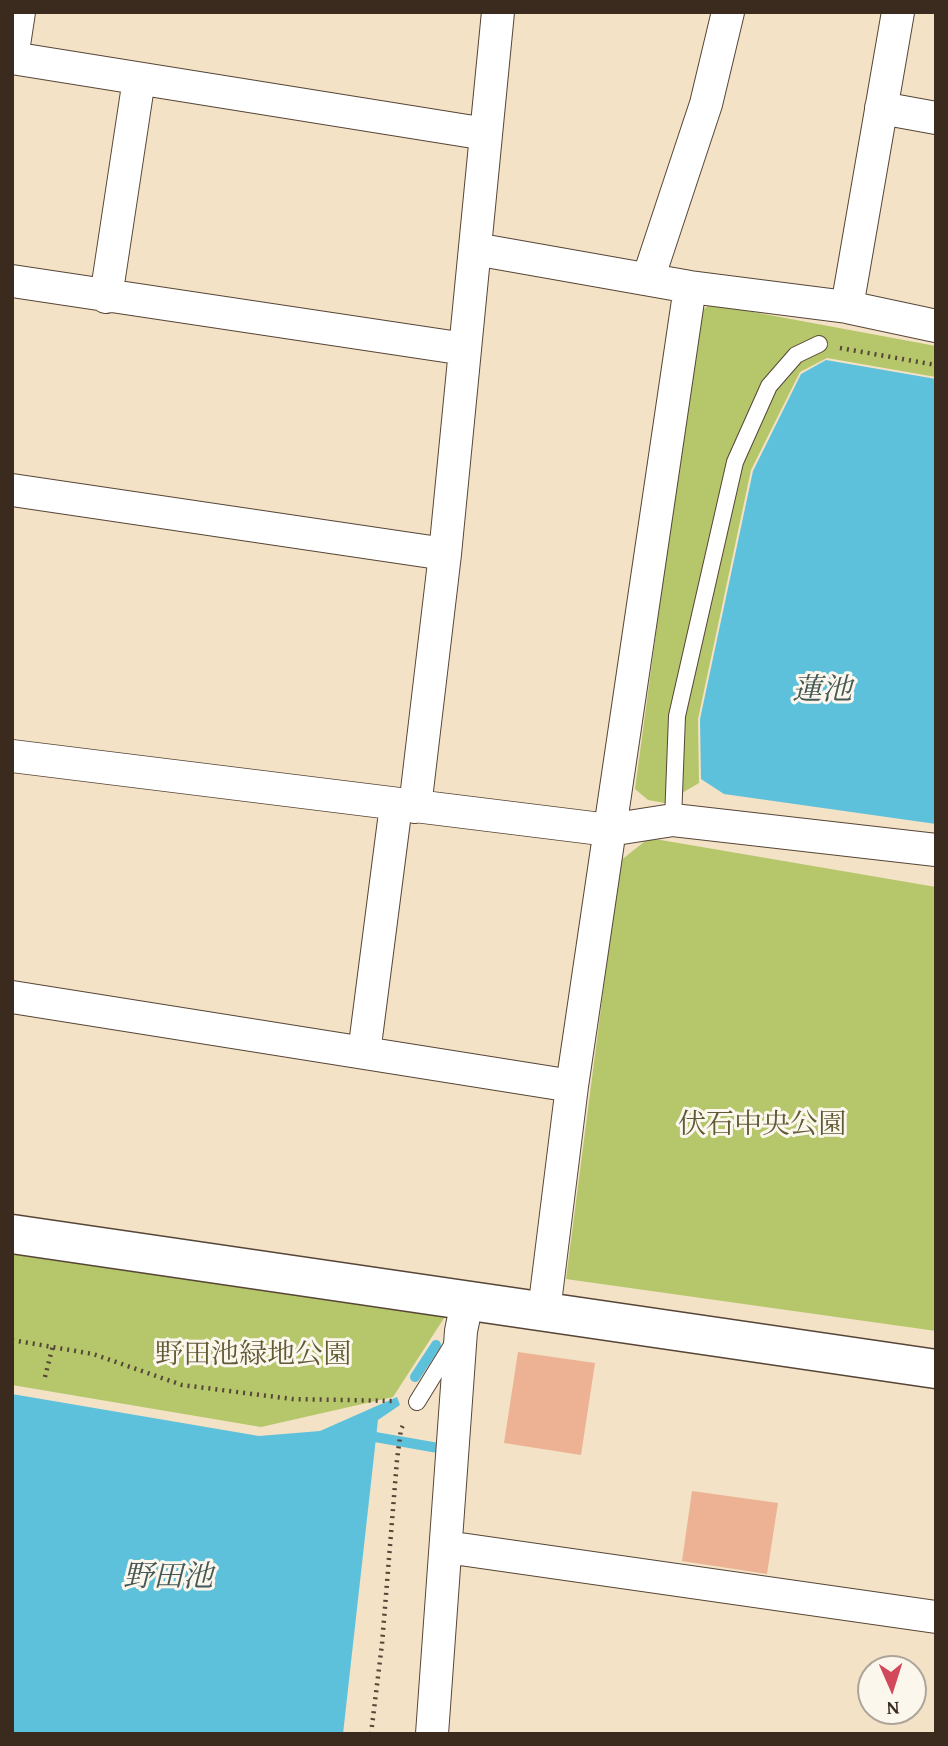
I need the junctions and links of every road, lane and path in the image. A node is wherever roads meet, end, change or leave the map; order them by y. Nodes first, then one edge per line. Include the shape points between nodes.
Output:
1 (19, 12) edge
2 (498, 12) edge
3 (728, 12) edge
4 (898, 12) edge
5 (139, 79) junction
6 (881, 108) junction
7 (936, 118) edge
8 (486, 134) junction
9 (475, 249) junction
10 (648, 279) junction
11 (12, 281) edge
12 (690, 286) junction
13 (106, 297) junction
14 (847, 307) junction
15 (936, 326) edge
16 (819, 344) dead end
17 (465, 349) junction
18 (850, 350) dead end
19 (936, 365) edge
20 (12, 490) edge
21 (445, 554) junction
22 (12, 756) edge
23 (405, 806) junction
24 (673, 820) junction
25 (609, 830) junction
26 (936, 850) edge
27 (12, 997) edge
28 (364, 1053) junction
29 (572, 1086) junction
30 (12, 1234) edge
31 (544, 1311) junction
32 (464, 1316) junction
33 (12, 1340) edge
34 (53, 1345) junction
35 (936, 1369) edge
36 (45, 1377) dead end
37 (417, 1402) joint
38 (399, 1443) dead end
39 (446, 1547) junction
40 (936, 1617) edge
41 (371, 1734) edge
42 (432, 1734) edge

1 - 5 street via 12,58
2 - 8 street
3 - 10 street via 712,82
4 - 6 street
5 - 8 street
5 - 13 street
6 - 7 street
6 - 14 street
8 - 9 street
9 - 10 street
9 - 17 street
10 - 12 street
11 - 13 street
12 - 14 street
12 - 25 street
13 - 17 street
14 - 15 street
16 - 24 lane via 796,355 769,386 735,462 677,716
17 - 21 street
18 - 19 path
20 - 21 street
21 - 23 street
22 - 23 street
23 - 25 street
23 - 28 street
24 - 25 street
24 - 26 street
25 - 29 street
27 - 28 street
28 - 29 street
29 - 31 street
30 - 32 street
31 - 32 street
31 - 35 street
32 - 37 lane
32 - 39 street
33 - 34 path
34 - 36 path
34 - 37 path via 182,1385 292,1399
38 - 41 path
39 - 40 street
39 - 42 street

